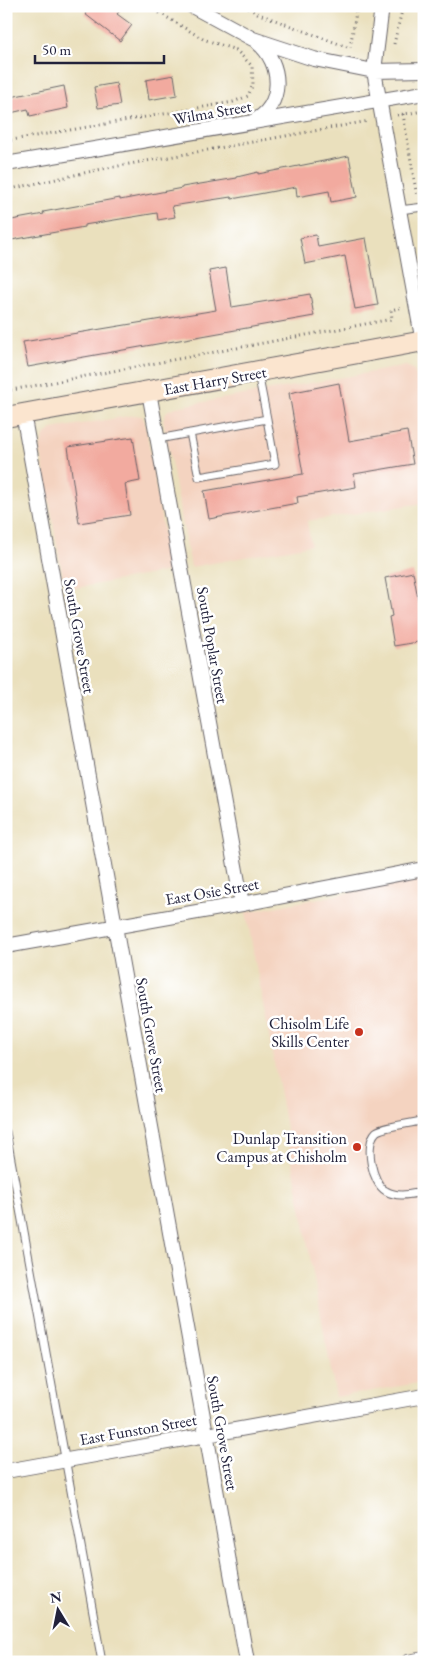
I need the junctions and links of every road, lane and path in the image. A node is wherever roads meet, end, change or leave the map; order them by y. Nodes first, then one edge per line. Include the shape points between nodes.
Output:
1 (148, 6) edge
2 (192, 6) edge
3 (244, 6) edge
4 (357, 6) edge
5 (382, 6) edge
6 (403, 6) edge
7 (253, 38) junction
8 (396, 70) junction
9 (424, 70) edge
10 (374, 71) junction
11 (424, 93) edge
12 (400, 97) junction
13 (379, 101) junction
14 (424, 111) edge
15 (403, 114) junction
16 (382, 118) junction
17 (249, 124) junction
18 (6, 141) edge
19 (6, 164) edge
20 (6, 190) edge
21 (421, 207) edge
22 (398, 210) junction
23 (424, 237) edge
24 (416, 305) junction
25 (423, 344) edge
26 (258, 372) junction
27 (6, 391) edge
28 (149, 392) junction
29 (14, 415) edge
30 (267, 419) junction
31 (190, 433) junction
32 (158, 439) junction
33 (424, 869) edge
34 (242, 904) junction
35 (114, 926) junction
36 (6, 946) edge
37 (424, 1120) edge
38 (6, 1132) edge
39 (424, 1192) edge
40 (424, 1396) edge
41 (206, 1435) junction
42 (66, 1460) junction
43 (6, 1471) edge
44 (424, 1659) edge
45 (102, 1662) edge
46 (247, 1662) edge
47 (408, 1662) edge

1 - 18 path via 203,39 236,50 252,66 253,84 248,96 234,102
2 - 7 street
3 - 4 path via 350,48
5 - 10 street
6 - 8 path via 393,49
7 - 10 street via 314,59
7 - 17 street via 272,59 278,84 268,109
8 - 9 street
8 - 10 street
10 - 13 street
11 - 12 street, Wilma Street
12 - 13 street, Wilma Street
12 - 15 path
13 - 16 street
13 - 17 street, Wilma Street
14 - 15 path
15 - 16 path
15 - 21 path
16 - 20 path via 102,169
16 - 22 street
17 - 19 street, Wilma Street
21 - 22 lane
21 - 23 path
22 - 24 street
24 - 25 street
24 - 27 path via 391,310 392,319
25 - 26 main road, East Harry Street
26 - 28 main road, East Harry Street
26 - 30 lane
28 - 29 main road, East Harry Street
28 - 32 street, South Poplar Street
29 - 35 street, South Grove Street
30 - 31 lane
30 - 31 lane via 275,464 199,477
31 - 32 lane
32 - 34 street, South Poplar Street
33 - 34 street, East Osie Street
34 - 35 street, East Osie Street
35 - 36 street, East Osie Street
35 - 41 street, South Grove Street
37 - 39 lane via 379,1130 373,1134 370,1145 374,1176 384,1191 406,1195
38 - 42 lane
40 - 41 street, East Funston Street
41 - 42 street, East Funston Street
41 - 46 street, South Grove Street
42 - 43 street, East Funston Street
42 - 45 lane
44 - 47 street

